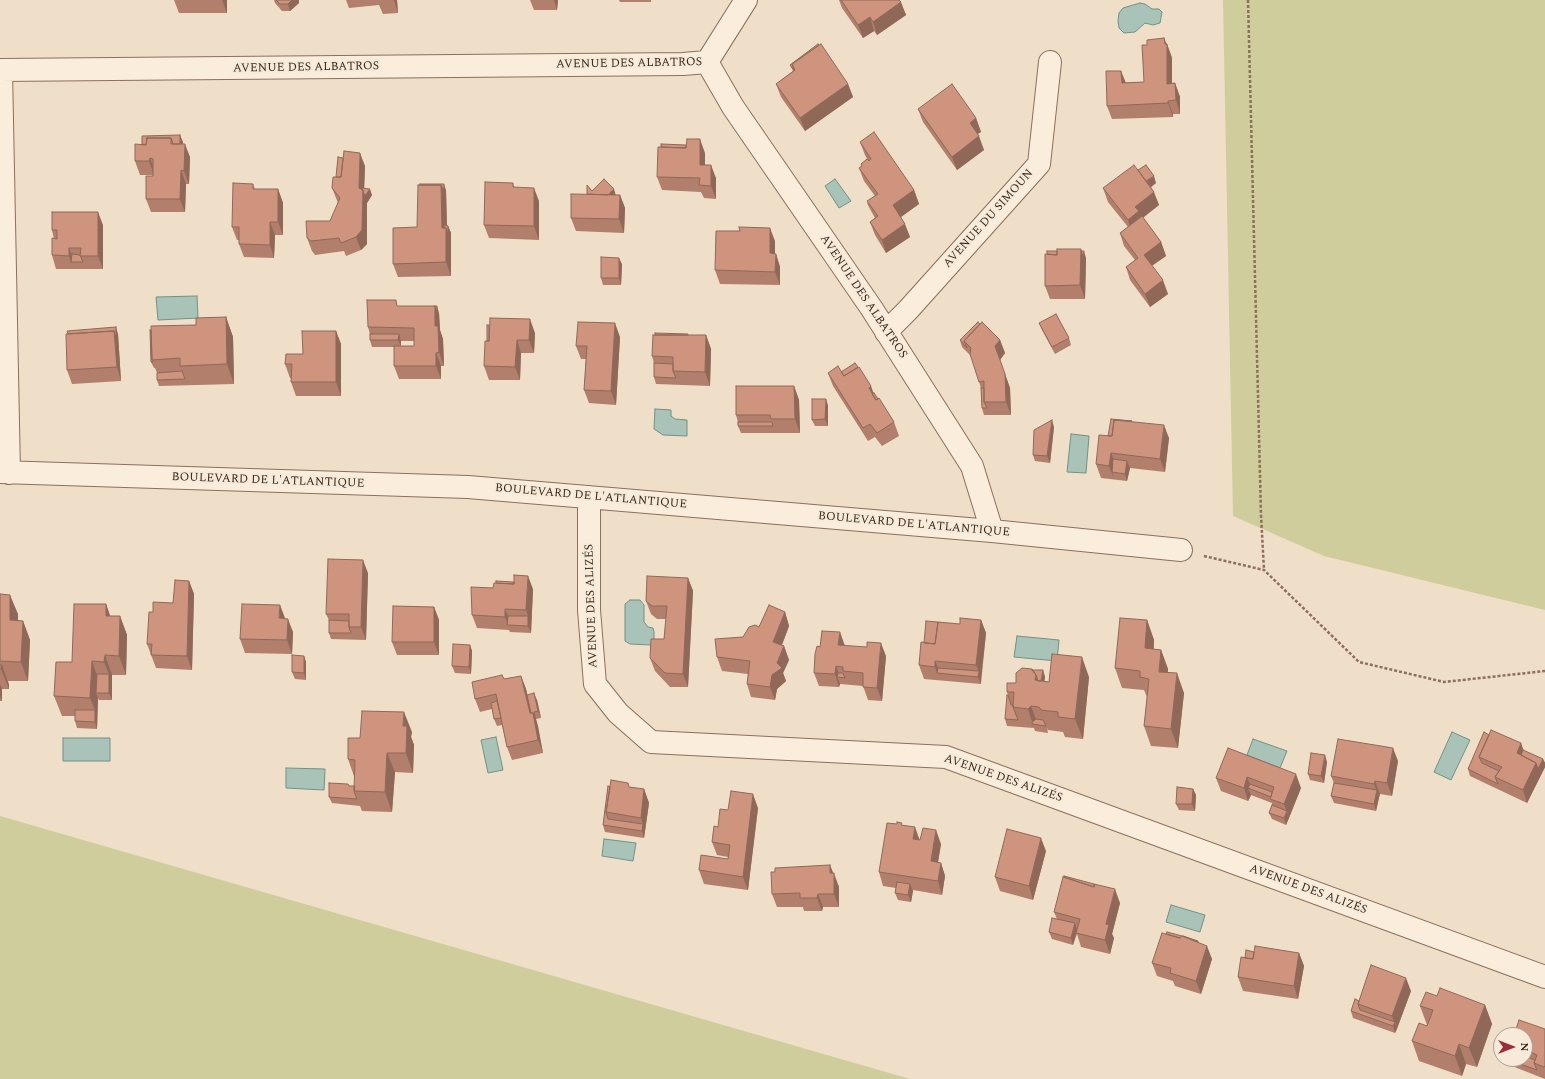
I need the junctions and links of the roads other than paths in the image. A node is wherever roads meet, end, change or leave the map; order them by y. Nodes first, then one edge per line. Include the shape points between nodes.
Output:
1 (746, 0) edge
2 (707, 62) junction
3 (1050, 62) dead end
4 (0, 70) edge
5 (886, 332) junction
6 (4, 473) edge
7 (589, 497) junction
8 (992, 531) junction
9 (1181, 550) road end
10 (1545, 976) edge

1 - 2 street
2 - 4 street, AVENUE DES ALBATROS
2 - 5 street, AVENUE DES ALBATROS via 733,106
3 - 5 street, AVENUE DU SIMOUN via 1039,164
4 - 6 street
5 - 8 street, AVENUE DES ALBATROS via 972,466
6 - 7 street, BOULEVARD DE L'ATLANTIQUE via 468,487
7 - 8 street, BOULEVARD DE L'ATLANTIQUE
7 - 10 street, AVENUE DES ALIZÉS via 589,610 595,684 618,713 651,742 946,757
8 - 9 street, BOULEVARD DE L'ATLANTIQUE

